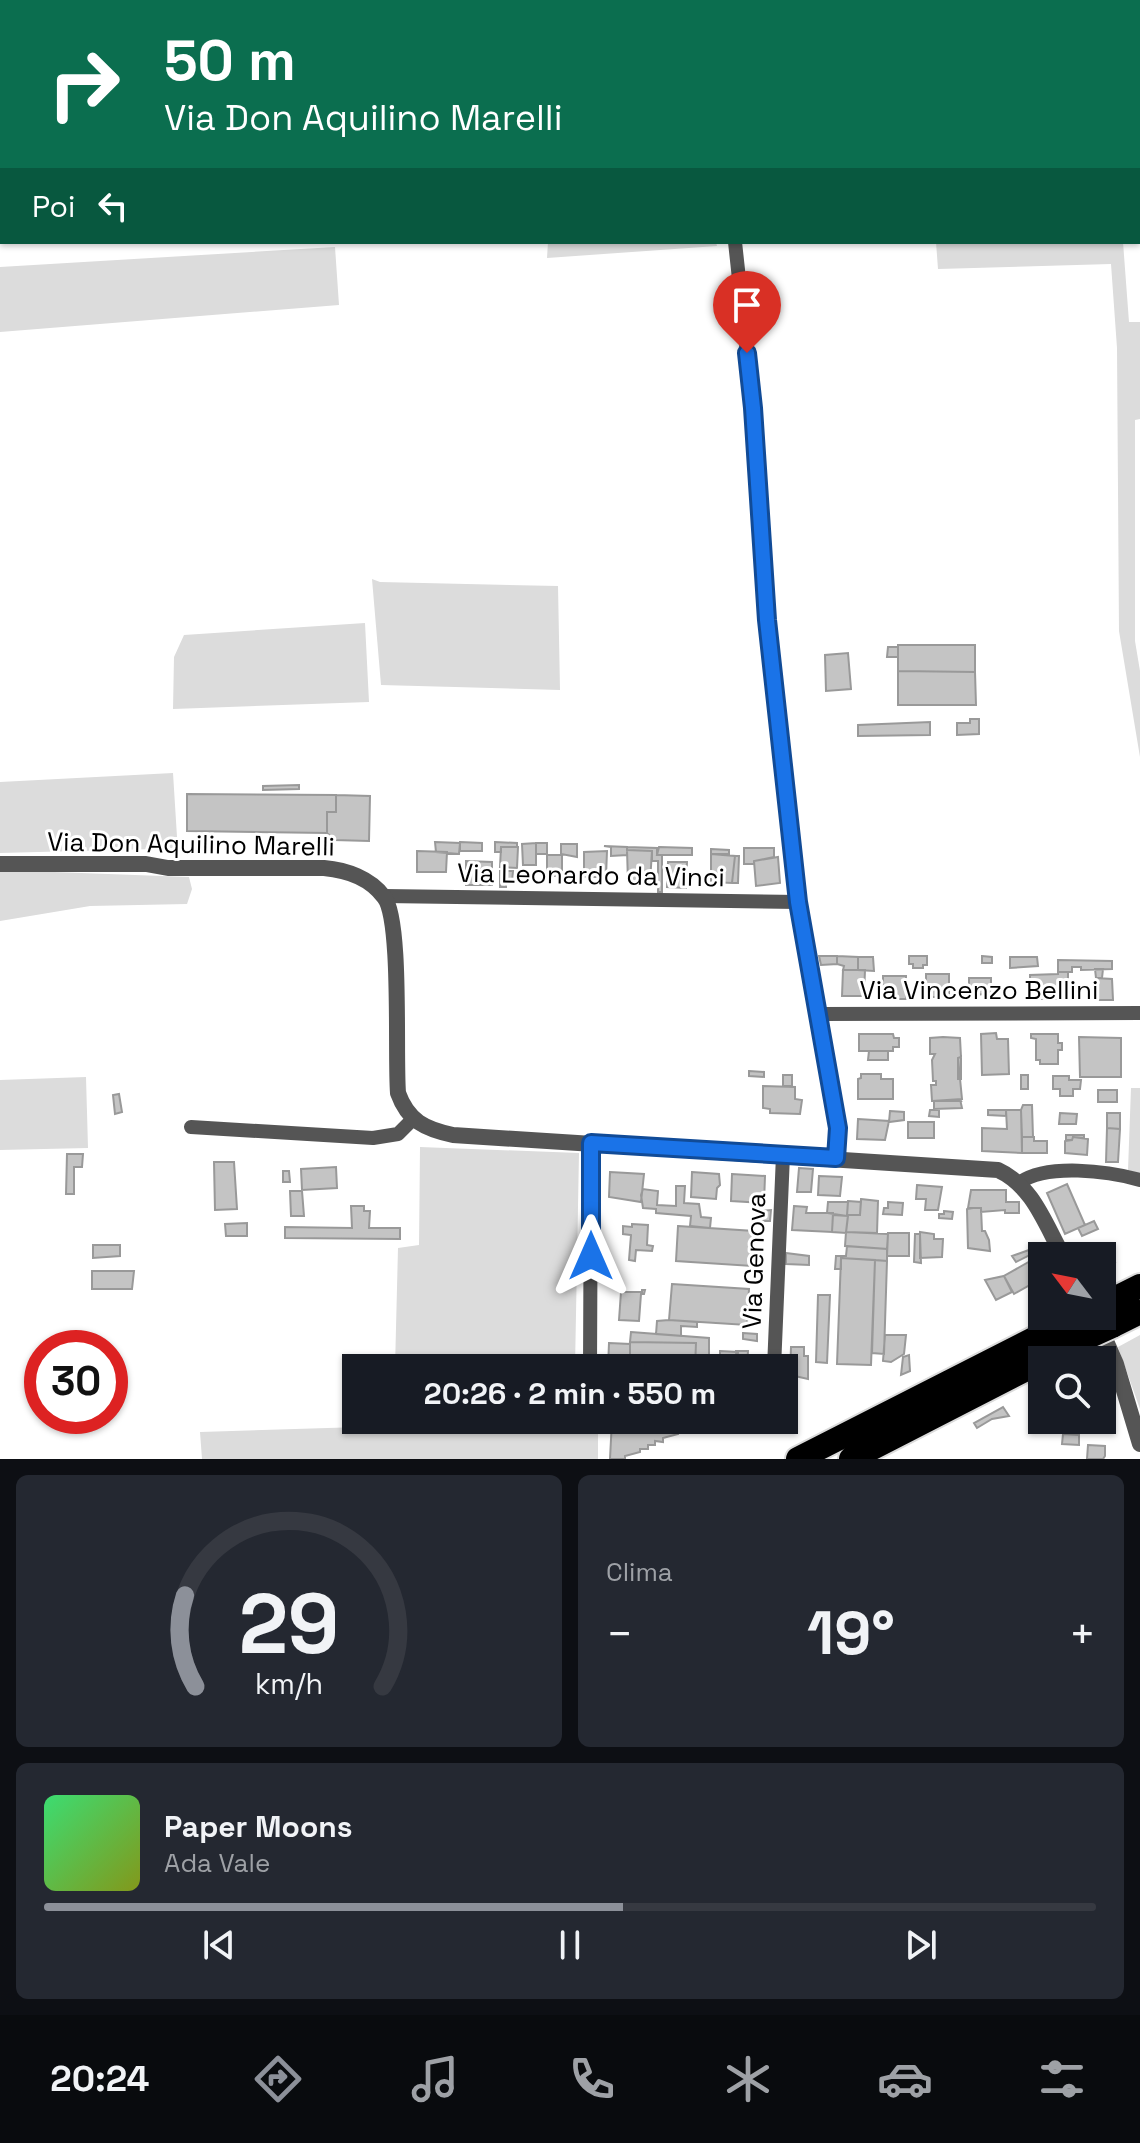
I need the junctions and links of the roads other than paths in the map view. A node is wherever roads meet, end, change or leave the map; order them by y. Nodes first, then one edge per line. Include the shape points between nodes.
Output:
1 (735, 244) edge
2 (0, 864) edge
3 (384, 896) junction
4 (798, 902) junction
5 (1140, 1013) edge
6 (819, 1014) junction
7 (413, 1119) junction
8 (191, 1127) dead end
9 (591, 1143) junction
10 (783, 1155) junction
11 (836, 1158) junction
12 (1140, 1180) edge
13 (1019, 1183) junction
14 (1055, 1242) edge
15 (1140, 1286) edge
16 (1116, 1303) edge
17 (1140, 1312) edge
18 (1116, 1315) edge
19 (1070, 1330) edge
20 (1081, 1330) edge
21 (1102, 1330) edge
22 (1061, 1346) edge
23 (590, 1354) edge
24 (775, 1354) edge
25 (1028, 1369) edge
26 (1140, 1444) edge
27 (798, 1459) edge
28 (851, 1459) edge

1 - 4 street via 767,620
2 - 3 street, Via Don Aquilino Marelli via 338,869
3 - 4 street, Via Leonardo da Vinci
3 - 7 street via 394,938 398,1093
4 - 6 street
5 - 6 street, Via Vincenzo Bellini
6 - 11 street via 838,1128
7 - 8 street via 391,1137 373,1138
7 - 9 street via 432,1131 453,1135
9 - 10 street
9 - 23 street
10 - 11 street
10 - 24 street, Via Genova
11 - 13 street via 987,1168
12 - 13 street via 1097,1172 1044,1172
13 - 14 street
15 - 16 highway
17 - 18 highway
19 - 27 highway
20 - 22 highway
21 - 26 street
25 - 28 highway

